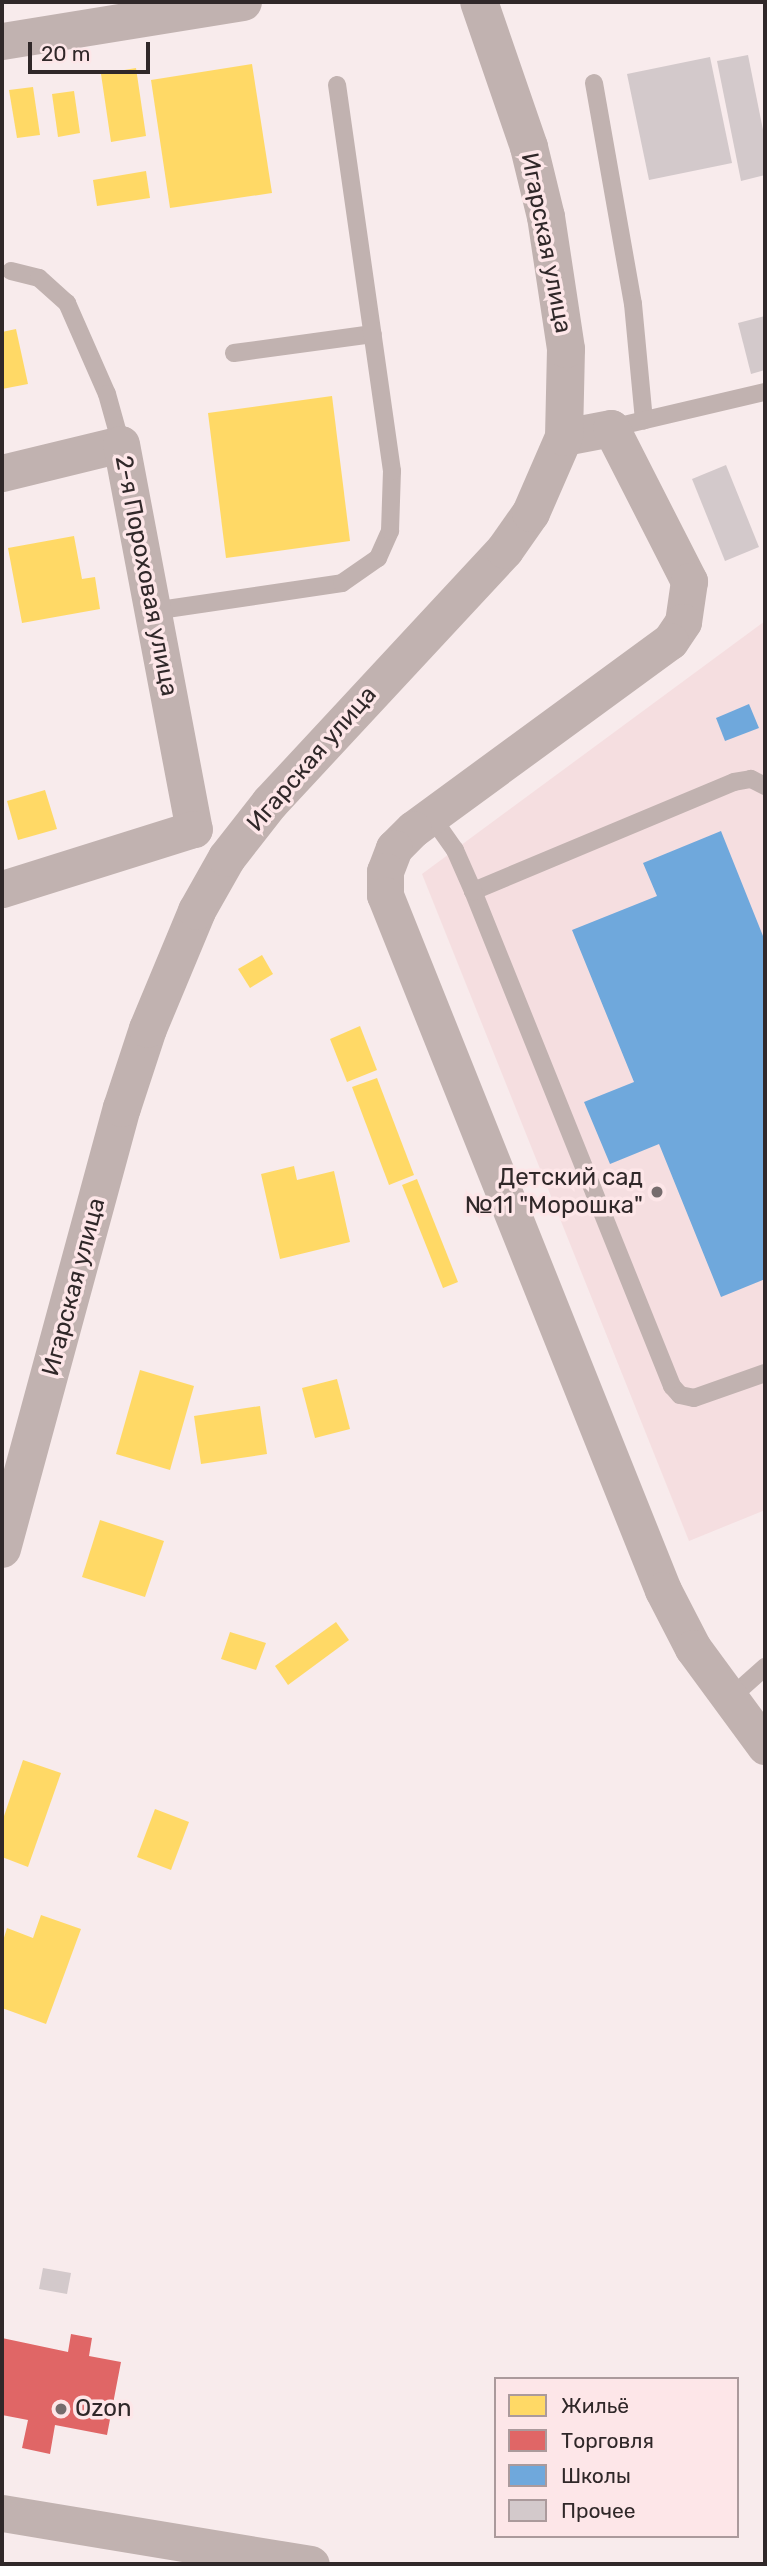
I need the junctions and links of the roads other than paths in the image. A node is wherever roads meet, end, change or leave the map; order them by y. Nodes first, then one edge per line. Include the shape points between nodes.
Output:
1 (243, 2) edge
2 (479, 2) edge
3 (2, 41) edge
4 (594, 83) dead end
5 (337, 85) dead end
6 (11, 271) dead end
7 (373, 334) junction
8 (234, 353) dead end
9 (765, 392) edge
10 (627, 424) junction
11 (564, 437) junction
12 (121, 444) junction
13 (2, 473) edge
14 (153, 611) junction
15 (765, 786) edge
16 (431, 816) junction
17 (194, 829) junction
18 (227, 858) junction
19 (2, 889) edge
20 (473, 891) junction
21 (765, 1373) edge
22 (2, 1549) edge
23 (765, 1667) edge
24 (728, 1700) junction
25 (765, 1746) edge
26 (2, 2512) edge
27 (312, 2564) edge

1 - 3 street
2 - 11 street, Игарская улица via 529,147 546,217 566,349
4 - 10 lane via 633,304
5 - 7 lane
6 - 12 lane via 53,286 67,303 107,394
7 - 8 lane
7 - 14 lane via 392,471 390,531 378,558 342,583
9 - 10 lane
10 - 11 street
10 - 16 street via 690,581 683,622 670,641
11 - 18 street, Игарская улица via 531,513 505,550 328,737
12 - 13 street, 2-я Пороховая улица
12 - 14 street, 2-я Пороховая улица
14 - 17 street, 2-я Пороховая улица
15 - 20 lane via 751,779 734,782
16 - 20 lane via 455,850
16 - 24 street via 394,849 385,871 385,895 621,1493 692,1648
17 - 18 street
17 - 19 street
18 - 22 street, Игарская улица via 173,963 122,1108
20 - 21 lane via 672,1386 680,1395 694,1398
23 - 24 lane
24 - 25 street
26 - 27 street

